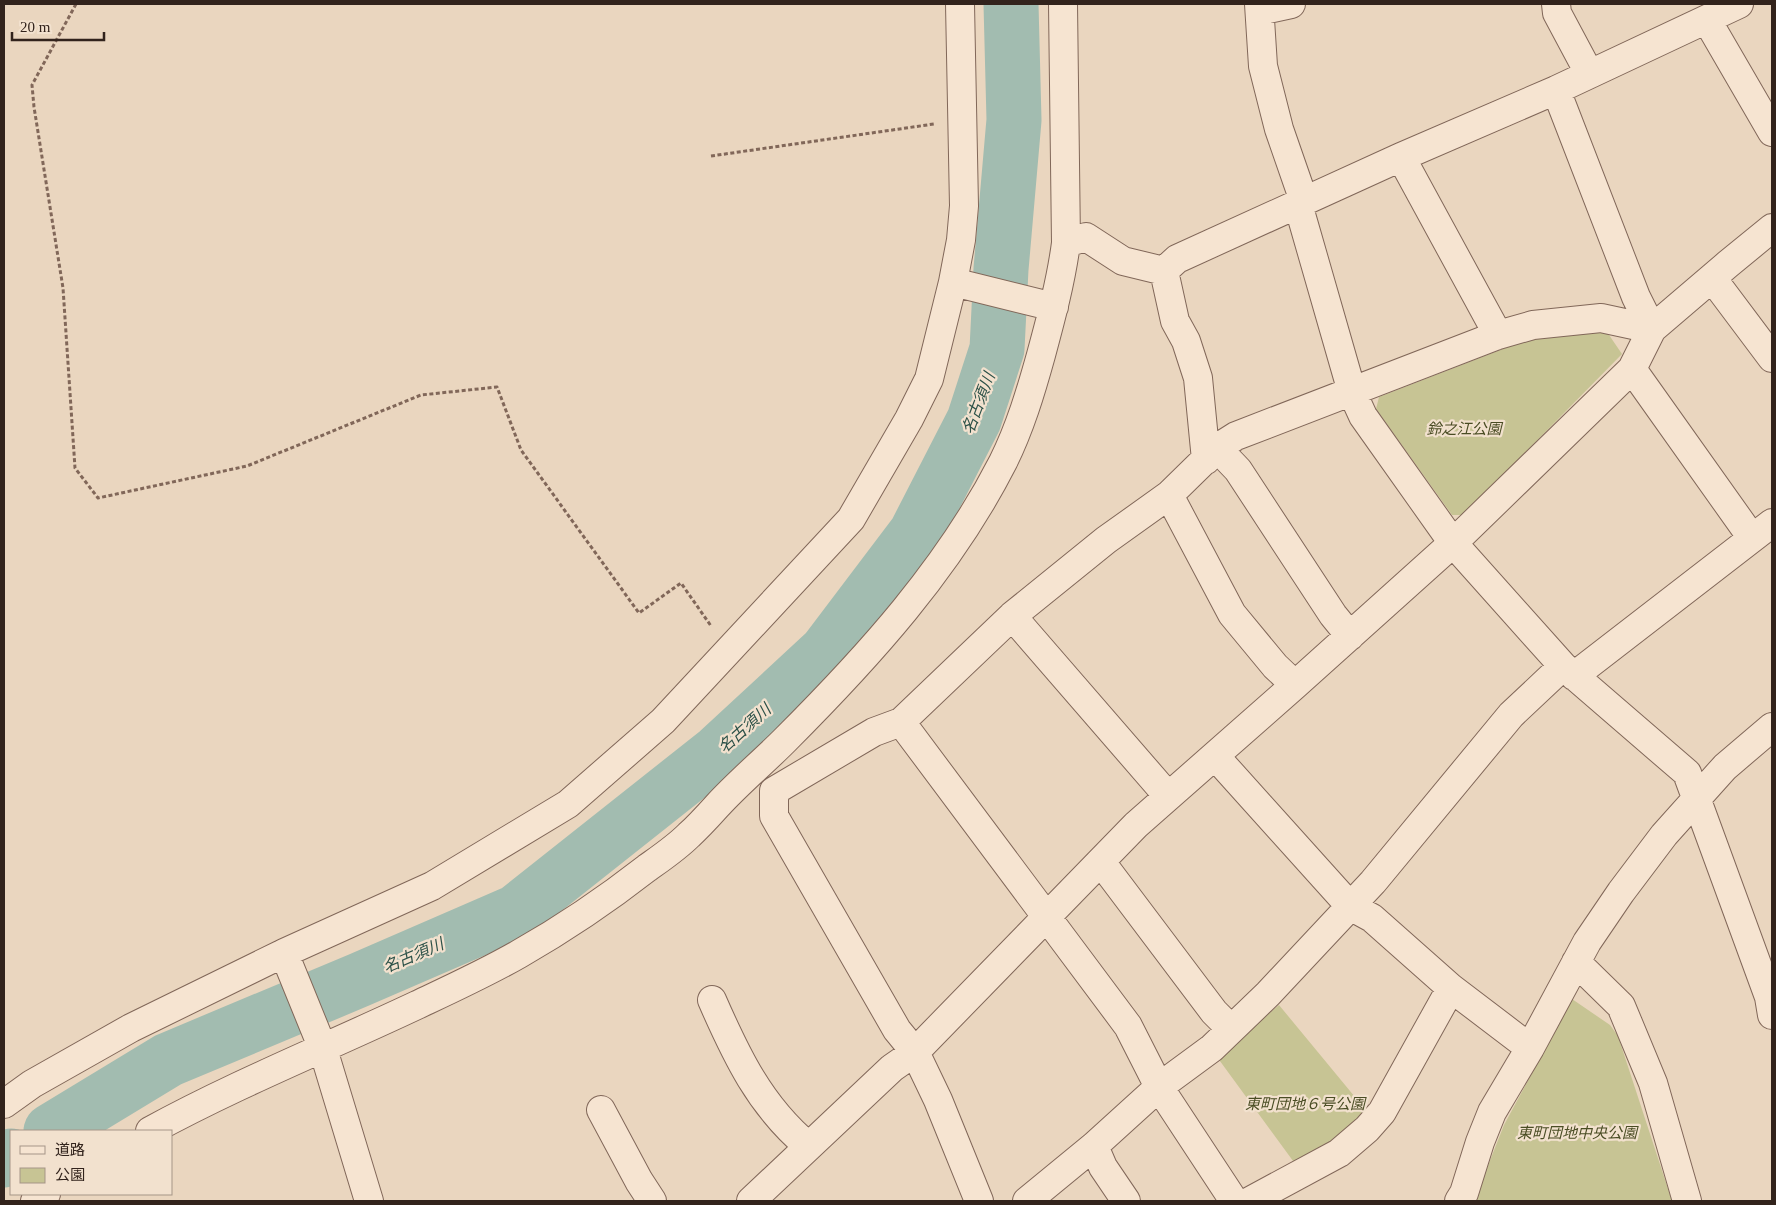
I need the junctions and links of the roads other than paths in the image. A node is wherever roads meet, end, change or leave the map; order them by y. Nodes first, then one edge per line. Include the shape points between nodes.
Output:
1 (960, 4) edge
2 (1063, 4) edge
3 (1291, 4) edge
4 (1556, 4) edge
5 (1739, 4) edge
6 (1260, 7) edge
7 (1707, 20) junction
8 (1589, 73) junction
9 (1556, 90) junction
10 (1772, 132) edge
11 (1402, 157) junction
12 (1301, 202) junction
13 (1772, 228) edge
14 (1066, 244) junction
15 (1164, 271) junction
16 (1712, 278) junction
17 (953, 282) junction
18 (1054, 307) junction
19 (1652, 329) junction
20 (1498, 335) junction
21 (1772, 358) edge
22 (1632, 369) junction
23 (1352, 392) junction
24 (1211, 454) junction
25 (1169, 495) junction
26 (1762, 531) edge
27 (1453, 543) junction
28 (1012, 616) junction
29 (1350, 636) junction
30 (1569, 671) junction
31 (1295, 685) junction
32 (901, 722) junction
33 (1772, 727) edge
34 (834, 755) junction
35 (1214, 756) junction
36 (758, 767) junction
37 (1168, 796) junction
38 (1697, 800) junction
39 (1100, 862) junction
40 (1350, 906) junction
41 (1047, 917) junction
42 (284, 953) junction
43 (1576, 962) junction
44 (1451, 988) junction
45 (712, 1000) dead end
46 (1772, 1015) edge
47 (1231, 1029) junction
48 (1530, 1048) junction
49 (323, 1049) junction
50 (915, 1052) junction
51 (1159, 1087) junction
52 (4, 1104) edge
53 (601, 1110) dead end
54 (152, 1130) edge
55 (808, 1146) junction
56 (1094, 1146) junction
57 (369, 1201) edge
58 (652, 1201) edge
59 (751, 1201) edge
60 (979, 1201) edge
61 (1028, 1201) edge
62 (1126, 1201) edge
63 (1234, 1201) edge
64 (1250, 1201) edge
65 (1459, 1201) edge
66 (1687, 1201) edge

1 - 17 street via 964,206
2 - 14 street
3 - 6 street
4 - 8 street via 1557,13
5 - 7 street
6 - 12 street via 1263,66
7 - 8 street
7 - 10 street
8 - 9 street
9 - 11 street
9 - 19 street via 1636,297
11 - 12 street
11 - 20 street
12 - 15 street via 1176,259
12 - 23 street
13 - 16 street
14 - 15 street via 1086,237 1123,261
14 - 18 street
15 - 24 street via 1175,321 1186,341 1198,378
16 - 19 street
16 - 21 street
17 - 18 street
17 - 42 street via 929,378 851,519 663,721 568,804 432,886
18 - 36 street via 1016,432 966,526 884,636
19 - 20 street via 1601,318 1533,325
19 - 22 street
20 - 23 street
22 - 26 street
22 - 27 street
23 - 24 street via 1236,436
23 - 27 street via 1363,416
24 - 25 street
24 - 29 street via 1238,470
25 - 28 street via 1106,540
25 - 31 street via 1232,614
26 - 30 street
27 - 29 street
27 - 30 street
28 - 32 street
28 - 37 street
29 - 31 street
30 - 38 street via 1687,773
30 - 40 street via 1511,715
31 - 35 street
32 - 34 street via 874,732
32 - 41 street
33 - 38 street via 1725,767
34 - 36 street via 769,769
34 - 50 street via 774,791 774,816 897,1030
35 - 37 street
35 - 40 street
36 - 49 street via 687,837 554,934 482,974
37 - 39 street
38 - 43 street via 1664,835
38 - 46 street
39 - 41 street
39 - 47 street via 1214,1012
40 - 44 street via 1372,918
40 - 47 street
41 - 50 street
41 - 51 street via 1128,1026
42 - 49 street
42 - 52 street via 131,1028 32,1084
43 - 48 street
43 - 66 street via 1621,1006 1653,1083
44 - 48 street
44 - 64 street via 1382,1112 1367,1129 1339,1153
45 - 55 street via 731,1044 765,1100 788,1130
47 - 51 street via 1212,1048
48 - 65 street via 1492,1112
49 - 54 street via 197,1105
49 - 57 street
50 - 55 street via 892,1068
50 - 60 street
51 - 56 street
51 - 63 street
53 - 58 street
55 - 59 street
56 - 61 street
56 - 62 street via 1103,1167

